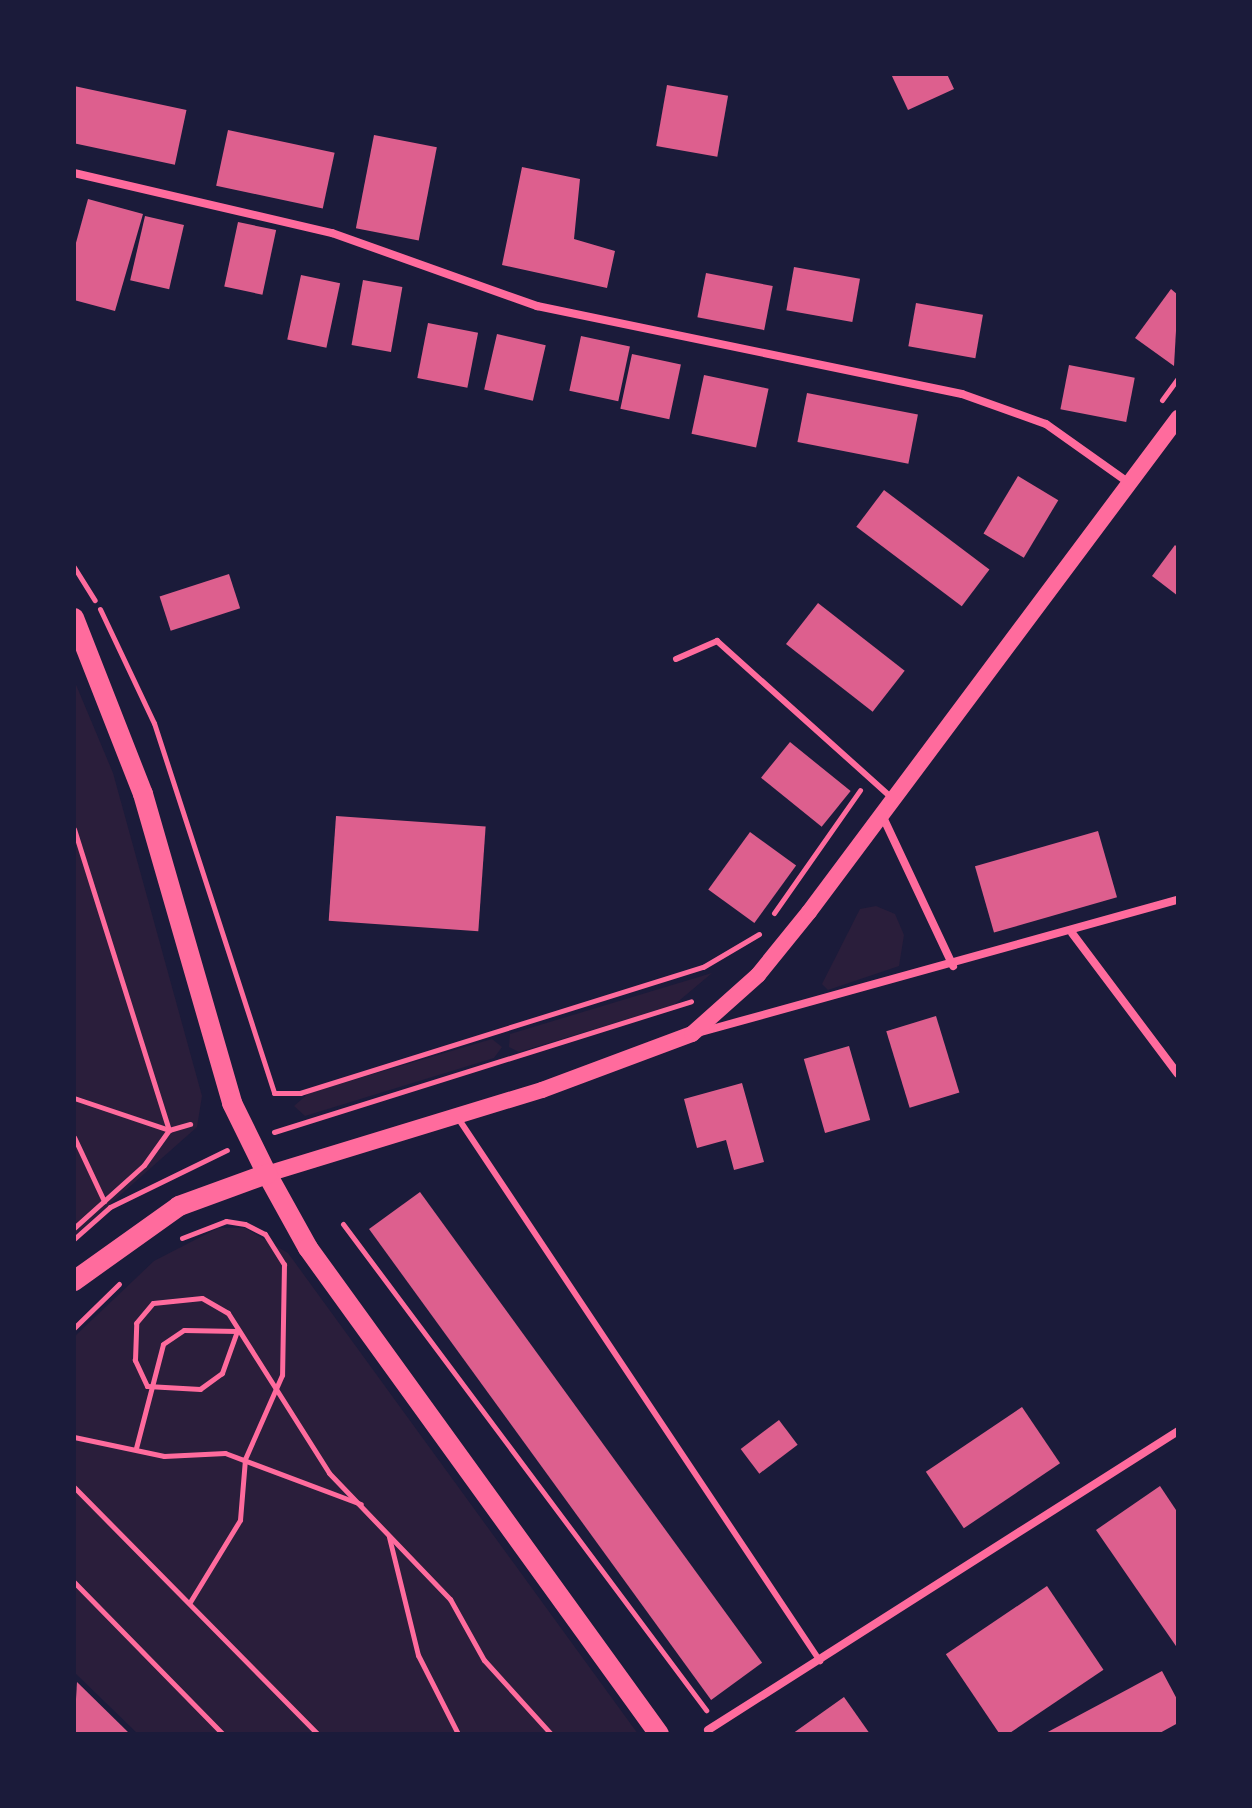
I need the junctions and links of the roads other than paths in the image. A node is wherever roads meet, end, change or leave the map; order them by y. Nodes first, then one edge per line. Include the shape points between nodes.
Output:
1 (74, 173) edge
2 (1178, 418) edge
3 (1129, 483) junction
4 (74, 618) edge
5 (676, 659) dead end
6 (892, 798) junction
7 (881, 813) junction
8 (1178, 900) edge
9 (1072, 933) junction
10 (953, 966) junction
11 (692, 1034) junction
12 (1178, 1074) edge
13 (456, 1115) junction
14 (267, 1174) junction
15 (74, 1281) edge
16 (1178, 1431) edge
17 (821, 1663) junction
18 (708, 1730) dead end
19 (659, 1734) edge

1 - 3 street via 332,233 537,306 962,394 1046,424
2 - 3 main road
3 - 6 main road
4 - 14 main road via 143,794 232,1103
5 - 6 lane via 717,641
6 - 7 main road
7 - 10 street
7 - 11 main road via 758,975
8 - 9 street
9 - 10 street
9 - 12 street
10 - 11 street
11 - 13 main road
13 - 14 main road
13 - 17 lane
14 - 15 main road via 179,1206
14 - 19 main road via 308,1248
16 - 17 street
17 - 18 street

